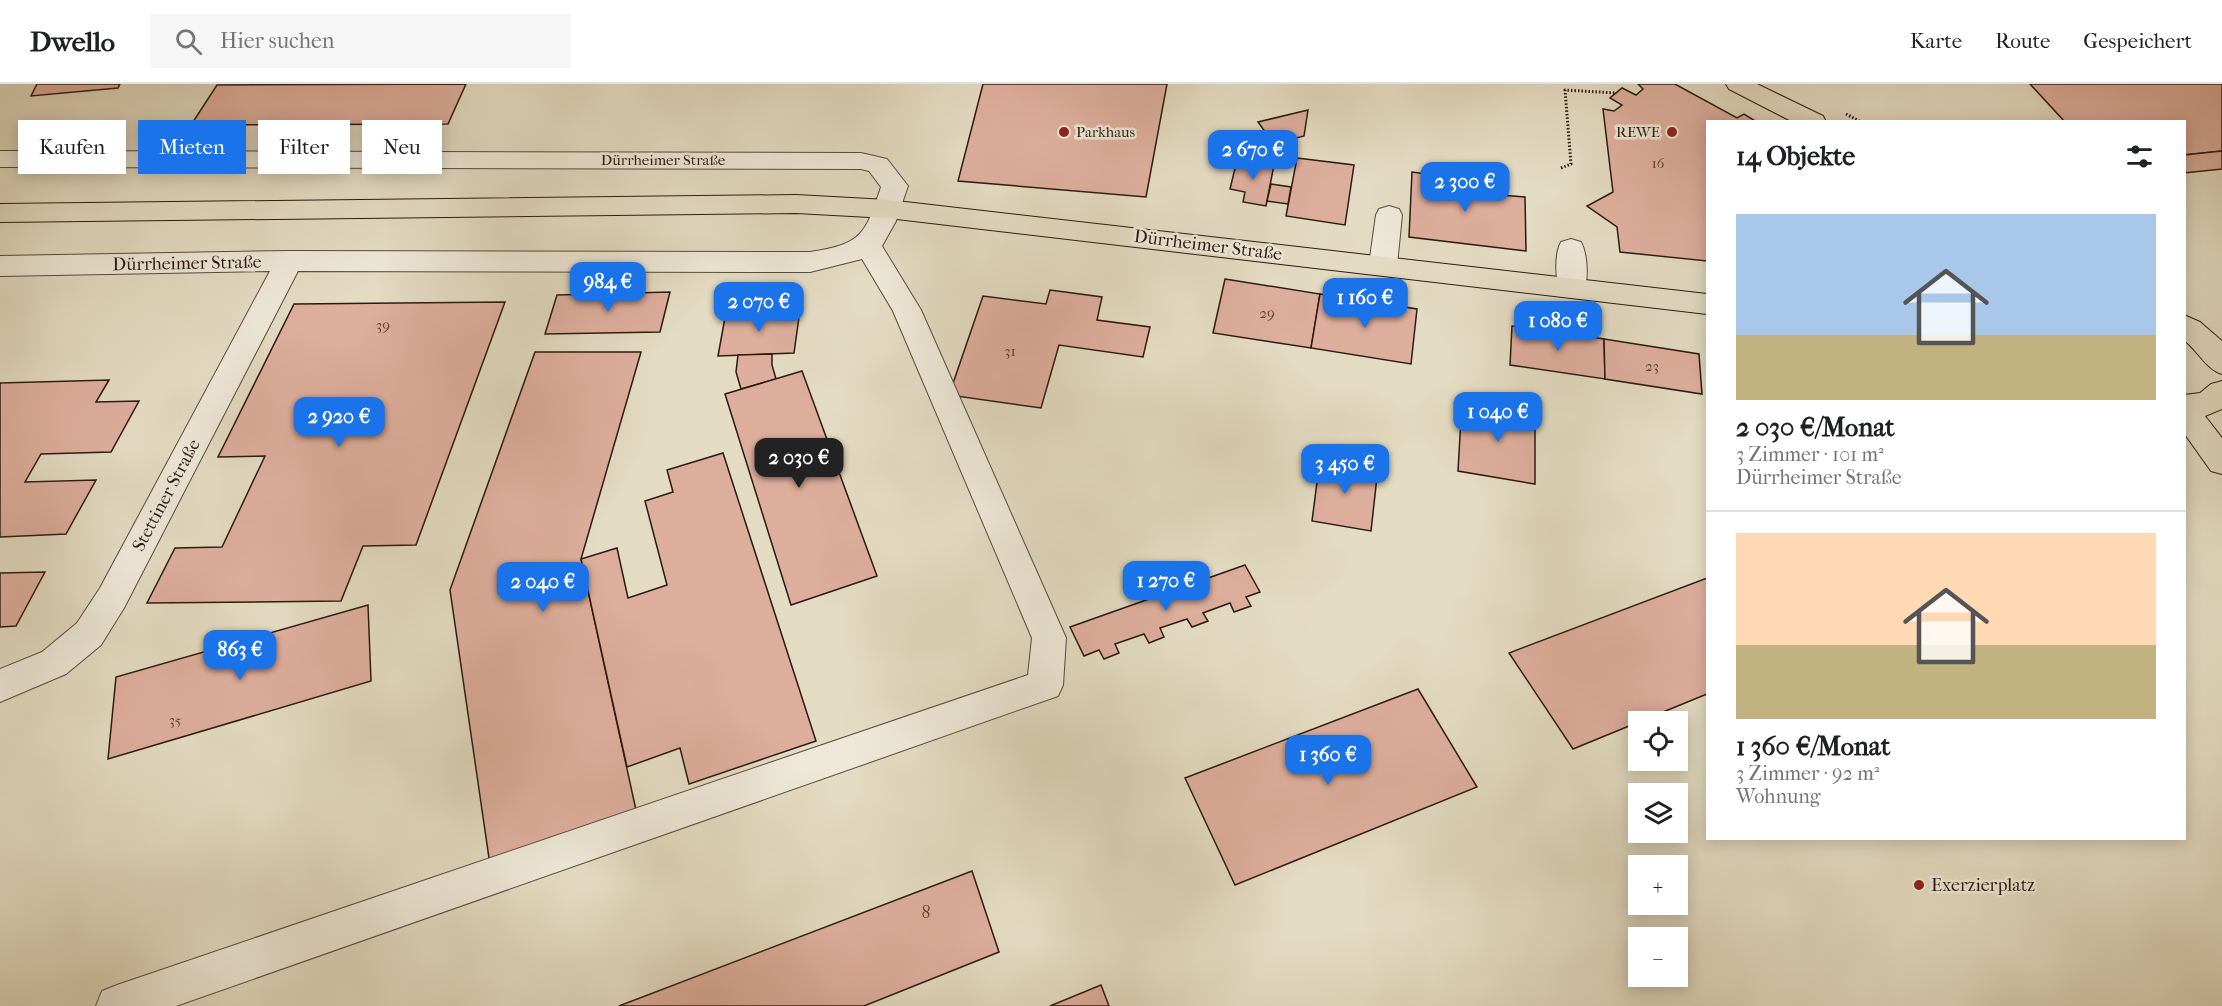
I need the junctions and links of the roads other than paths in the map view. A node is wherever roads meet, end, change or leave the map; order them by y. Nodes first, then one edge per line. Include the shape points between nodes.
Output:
1 (1738, 84) edge
2 (1810, 120) edge
3 (0, 159) edge
4 (888, 208) junction
5 (0, 213) edge
6 (1389, 215) dead end
7 (868, 246) junction
8 (1571, 249) dead end
9 (289, 261) junction
10 (1383, 265) junction
11 (0, 266) edge
12 (1572, 288) junction
13 (1706, 304) edge
14 (2186, 327) edge
15 (2222, 363) edge
16 (2222, 392) edge
17 (2186, 408) edge
18 (2186, 411) edge
19 (2222, 462) edge
20 (0, 686) edge
21 (117, 1006) edge

1 - 2 main road
3 - 4 street, Dürrheimer Straße via 861,160 878,165 895,186
4 - 5 main road, Dürrheimer Straße via 796,204
4 - 7 street, Dürrheimer Straße
4 - 10 main road, Dürrheimer Straße
6 - 10 street
7 - 9 street, Dürrheimer Straße via 843,258 810,262
7 - 21 street via 907,310 1049,638 1045,685
8 - 12 street
9 - 11 street, Dürrheimer Straße
9 - 20 street, Stettiner Straße via 112,598 89,634 54,663
10 - 12 main road, Dürrheimer Straße
12 - 13 main road, Dürrheimer Straße
14 - 15 main road via 2215,350
16 - 17 main road via 2208,404
18 - 19 main road

